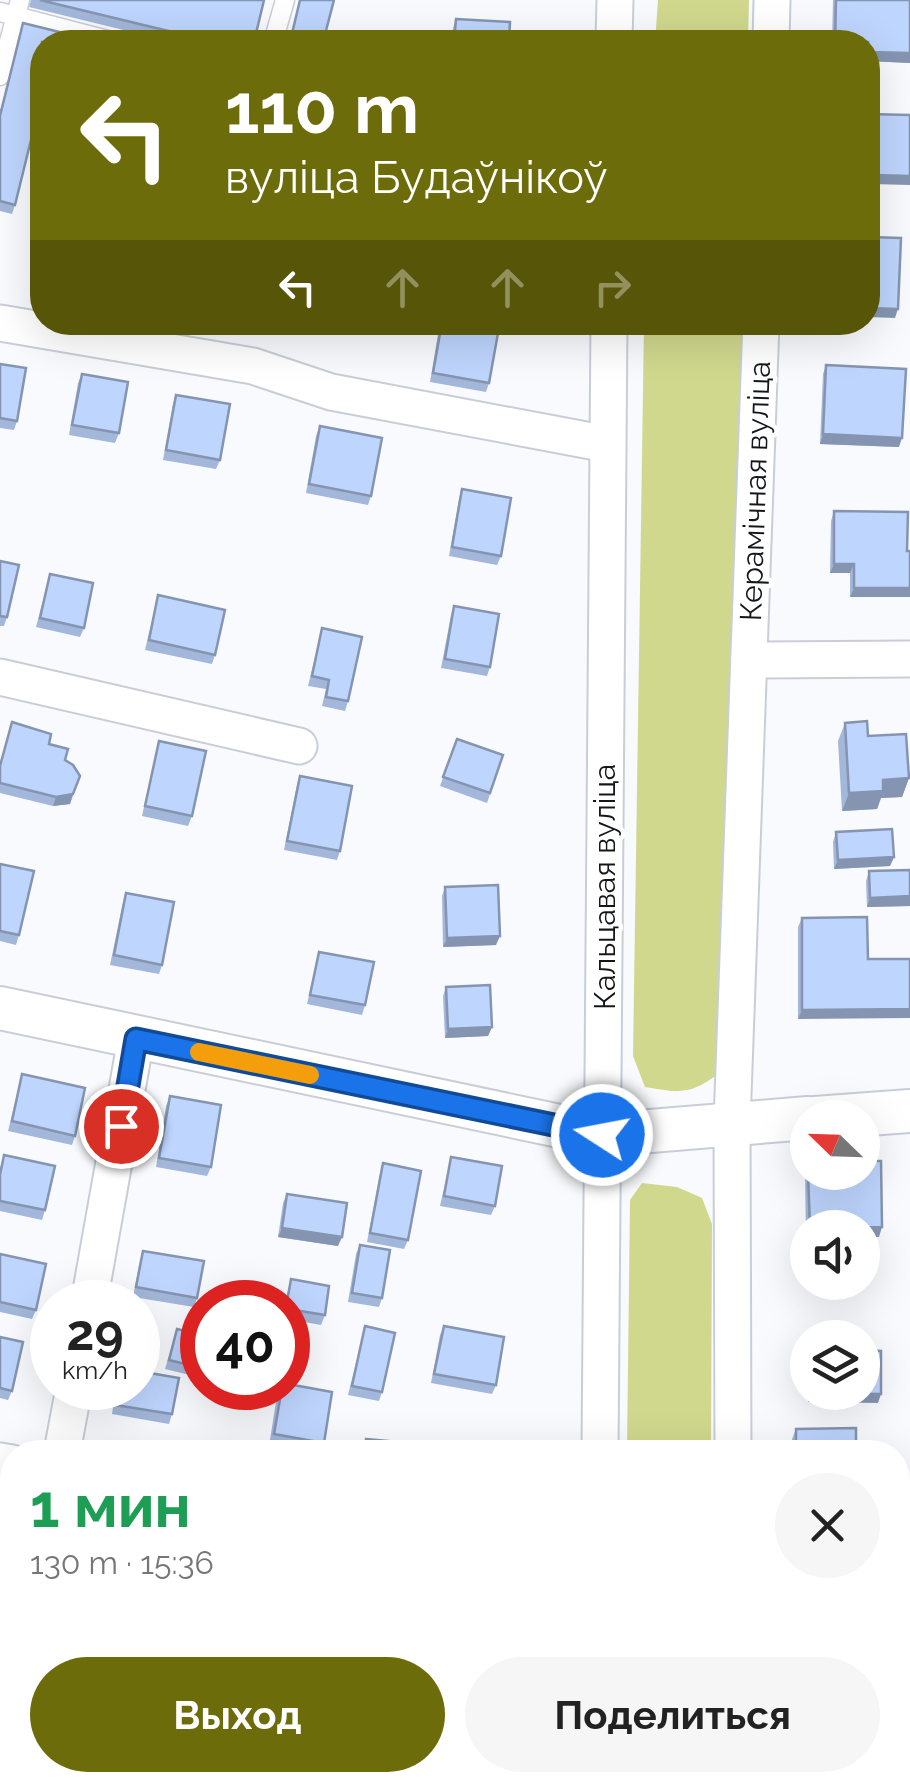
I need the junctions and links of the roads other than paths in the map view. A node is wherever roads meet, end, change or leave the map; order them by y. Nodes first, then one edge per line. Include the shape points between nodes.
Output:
1 (285, 0) edge
2 (615, 0) edge
3 (772, 0) edge
4 (12, 9) edge
5 (77, 30) edge
6 (276, 30) edge
7 (614, 30) edge
8 (771, 30) edge
9 (0, 76) edge
10 (0, 323) edge
11 (30, 328) edge
12 (70, 335) edge
13 (610, 335) edge
14 (761, 335) edge
15 (608, 444) junction
16 (910, 658) edge
17 (749, 660) junction
18 (0, 677) edge
19 (299, 746) dead end
20 (0, 1008) edge
21 (136, 1039) junction
22 (910, 1111) edge
23 (880, 1113) edge
24 (790, 1119) edge
25 (732, 1123) junction
26 (602, 1135) junction
27 (93, 1280) edge
28 (70, 1410) edge
29 (64, 1440) edge
30 (600, 1440) edge
31 (732, 1440) edge

1 - 6 lane
2 - 7 street
3 - 8 street
4 - 5 lane
4 - 9 lane
10 - 11 street
12 - 15 street via 252,366 331,392
13 - 15 street, Кальцавая вуліца
14 - 17 street, Керамічная вуліца
15 - 26 street, Кальцавая вуліца
16 - 17 street
17 - 25 street, Керамічная вуліца
18 - 19 street
20 - 21 street
21 - 26 street
21 - 27 street
22 - 23 street
24 - 25 street
25 - 26 street
25 - 31 street, Керамічная вуліца
26 - 30 street, Кальцавая вуліца
28 - 29 street

